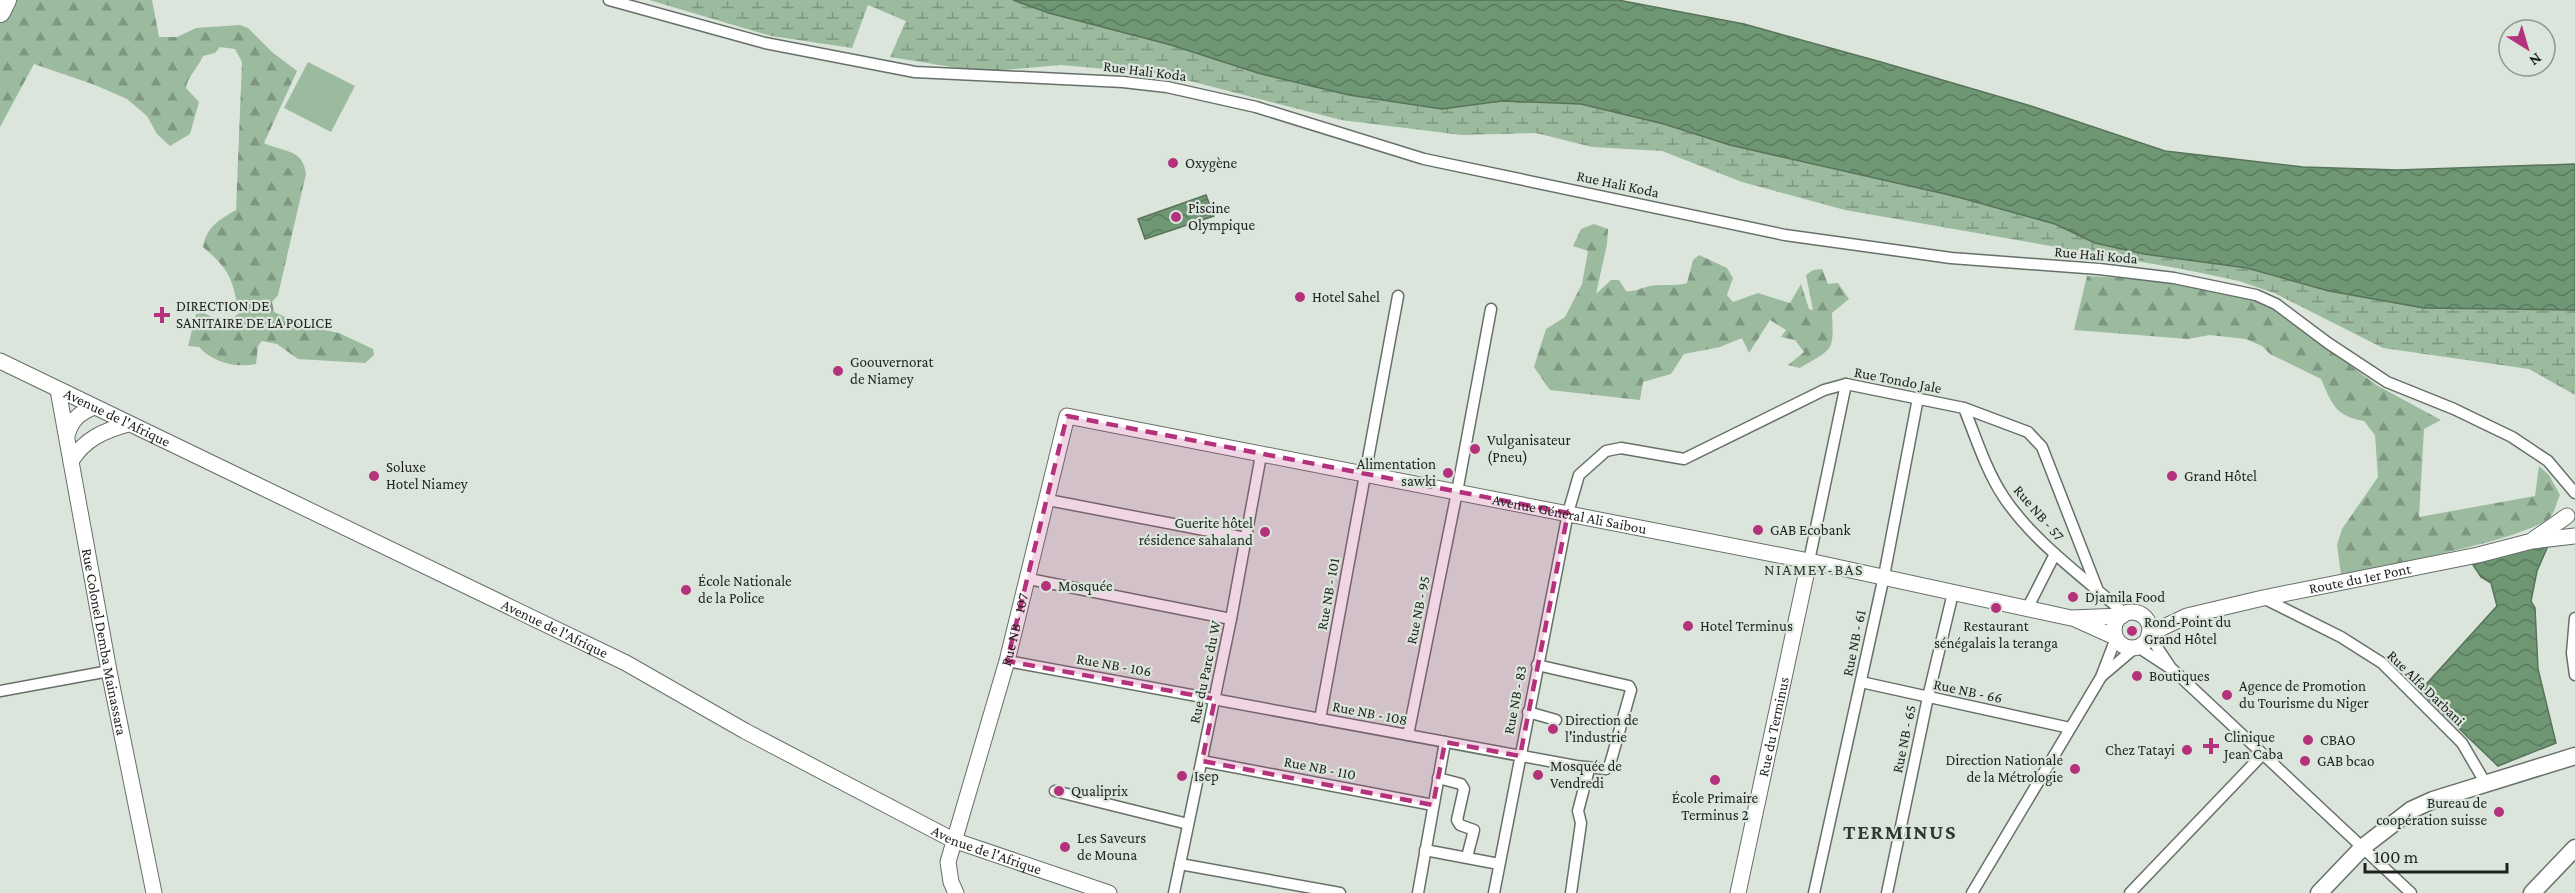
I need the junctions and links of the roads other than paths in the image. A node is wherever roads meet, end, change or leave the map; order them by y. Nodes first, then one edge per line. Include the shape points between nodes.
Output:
1 (6, 0) edge
2 (609, 0) edge
3 (0, 12) edge
4 (1398, 296) dead end
5 (1491, 309) dead end
6 (0, 361) edge
7 (1845, 384) junction
8 (58, 390) junction
9 (1918, 398) junction
10 (94, 407) junction
11 (1964, 408) junction
12 (1067, 416) joint
13 (128, 424) junction
14 (67, 436) junction
15 (1261, 455) junction
16 (71, 462) junction
17 (1365, 474) junction
18 (1457, 492) junction
19 (2575, 493) edge
20 (1048, 501) junction
21 (2571, 509) edge
22 (1568, 513) junction
23 (2575, 536) edge
24 (1245, 538) junction
25 (2532, 541) junction
26 (2055, 555) junction
27 (1809, 561) junction
28 (1884, 576) junction
29 (1029, 579) junction
30 (2097, 588) junction
31 (1953, 593) junction
32 (2263, 598) junction
33 (2027, 609) junction
34 (2123, 615) junction
35 (2187, 616) junction
36 (2071, 618) junction
37 (2145, 618) junction
38 (2575, 618) edge
39 (1231, 619) junction
40 (2149, 635) junction
41 (2116, 638) junction
42 (2137, 647) junction
43 (1007, 661) junction
44 (1537, 665) junction
45 (2171, 668) junction
46 (109, 671) junction
47 (2575, 675) edge
48 (2101, 677) junction
49 (1861, 682) junction
50 (0, 691) edge
51 (1928, 697) junction
52 (1215, 699) junction
53 (1528, 712) junction
54 (1320, 718) junction
55 (1556, 720) dead end
56 (2070, 728) junction
57 (1408, 735) junction
58 (1445, 742) junction
59 (2262, 755) junction
60 (1520, 756) junction
61 (2575, 756) edge
62 (1202, 761) junction
63 (1589, 769) junction
64 (1438, 778) junction
65 (2486, 784) junction
66 (1055, 790) dead end
67 (1433, 806) junction
68 (1188, 824) junction
69 (953, 840) junction
70 (2363, 847) junction
71 (2575, 848) edge
72 (1425, 850) junction
73 (1467, 857) junction
74 (1180, 864) junction
75 (1499, 864) junction
76 (154, 893) edge
77 (956, 893) edge
78 (1109, 893) edge
79 (1174, 893) edge
80 (1340, 893) edge
81 (1418, 893) edge
82 (1494, 893) edge
83 (1571, 893) edge
84 (1738, 893) edge
85 (1814, 893) edge
86 (1887, 893) edge
87 (1972, 893) edge
88 (2130, 893) edge
89 (2319, 893) edge
90 (2411, 893) edge
91 (2532, 893) edge

1 - 3 highway
2 - 19 street, Rue Hali Koda via 765,43 915,72 1167,87 1256,107 1424,159 1785,235 1951,258 2174,278 2256,294 2387,382 2512,437 2548,461
4 - 17 street, Rue NB - 101
5 - 18 street, Rue NB - 95
6 - 8 street, Avenue de l'Afrique
7 - 9 street, Rue Tondo Jale
7 - 22 street, Rue Tondo Jale via 1824,390 1684,459 1622,448 1606,451 1579,475
7 - 27 street
8 - 10 street, Avenue de l'Afrique
8 - 14 street, Rue Colonel Demba Mainassara
9 - 11 street, Rue Tondo Jale
9 - 28 street, Rue NB - 61
10 - 13 street, Avenue de l'Afrique
10 - 14 street via 78,414
11 - 26 street, Rue NB - 57 via 2004,498
11 - 30 street, Rue Tondo Jale via 2028,432 2042,447
12 - 15 street, Avenue Général Ali Saibou
12 - 20 street, Rue NB - 107
13 - 16 street via 96,435
13 - 69 street, Avenue de l'Afrique via 626,663 745,731
14 - 16 street, Rue Colonel Demba Mainassara
15 - 17 street, Avenue Général Ali Saibou
15 - 24 street, Rue du Parc du W
16 - 46 street, Rue Colonel Demba Mainassara
17 - 18 street, Avenue Général Ali Saibou
17 - 54 street, Rue NB - 101
18 - 22 street, Avenue Général Ali Saibou
18 - 57 street, Rue NB - 95
20 - 24 street
20 - 29 street, Rue NB - 107
21 - 23 street via 2568,527
21 - 25 street, Route du 1er Pont
22 - 27 street, Avenue Général Ali Saibou
22 - 44 street, Rue NB - 83
23 - 25 street, Route du 1er Pont
24 - 39 street, Rue du Parc du W
25 - 32 street, Route du 1er Pont
26 - 30 street, Rue NB - 57
26 - 33 street
27 - 28 street, Avenue Général Ali Saibou
27 - 84 street, Rue du Terminus
28 - 31 street, Avenue Général Ali Saibou
28 - 49 street, Rue NB - 61
29 - 39 street
29 - 43 street, Rue NB - 107
30 - 34 street, Rue Tondo Jale
31 - 33 street, Avenue Général Ali Saibou
31 - 51 street, Rue NB - 65
32 - 35 street, Route du 1er Pont
32 - 65 street, Rue Alfa Darbani via 2341,637 2382,663 2462,743
33 - 36 street, Avenue Général Ali Saibou
34 - 36 street, Avenue Général Ali Saibou
34 - 37 street via 2136,613
34 - 41 street via 2115,625
35 - 37 street, Route du 1er Pont
35 - 40 street, Route du 1er Pont
36 - 41 street, Avenue Général Ali Saibou
37 - 40 street
38 - 47 street
39 - 52 street, Rue du Parc du W
40 - 42 street
40 - 45 street
41 - 42 street via 2124,646
41 - 48 street
42 - 45 street
42 - 48 street
43 - 52 street, Rue NB - 106
43 - 69 street, Rue NB - 107
44 - 53 street, Rue NB - 83
44 - 63 street, Rue NB - 108 via 1630,688 1608,767 1603,771
45 - 59 street
46 - 50 street
46 - 76 street, Rue Colonel Demba Mainassara
48 - 56 street
49 - 51 street, Rue NB - 66
49 - 85 street, Rue NB - 61
51 - 56 street, Rue NB - 66
51 - 86 street, Rue NB - 65
52 - 54 street, Rue NB - 108
52 - 62 street, Rue du Parc du W
53 - 55 street
53 - 60 street, Rue NB - 83
54 - 57 street, Rue NB - 108
56 - 87 street
57 - 58 street, Rue NB - 108
58 - 60 street, Rue NB - 108
58 - 64 street
59 - 70 street
59 - 88 street
60 - 63 street, Rue NB - 108
60 - 75 street, Rue NB - 83
61 - 65 main road
62 - 67 street, Rue NB - 110
62 - 68 street, Rue du Parc du W
63 - 83 street via 1578,811 1581,823
64 - 67 street
64 - 73 street via 1463,786 1456,820 1474,830
65 - 70 main road via 2411,810
66 - 68 street
67 - 72 street
68 - 74 street, Rue du Parc du W
69 - 77 street, Rue NB - 107 via 948,862
69 - 78 street, Avenue de l'Afrique
70 - 89 main road
70 - 90 street
71 - 91 main road
72 - 73 street
72 - 81 street
73 - 75 street
74 - 79 street, Rue du Parc du W
74 - 80 street
75 - 82 street, Rue NB - 83

